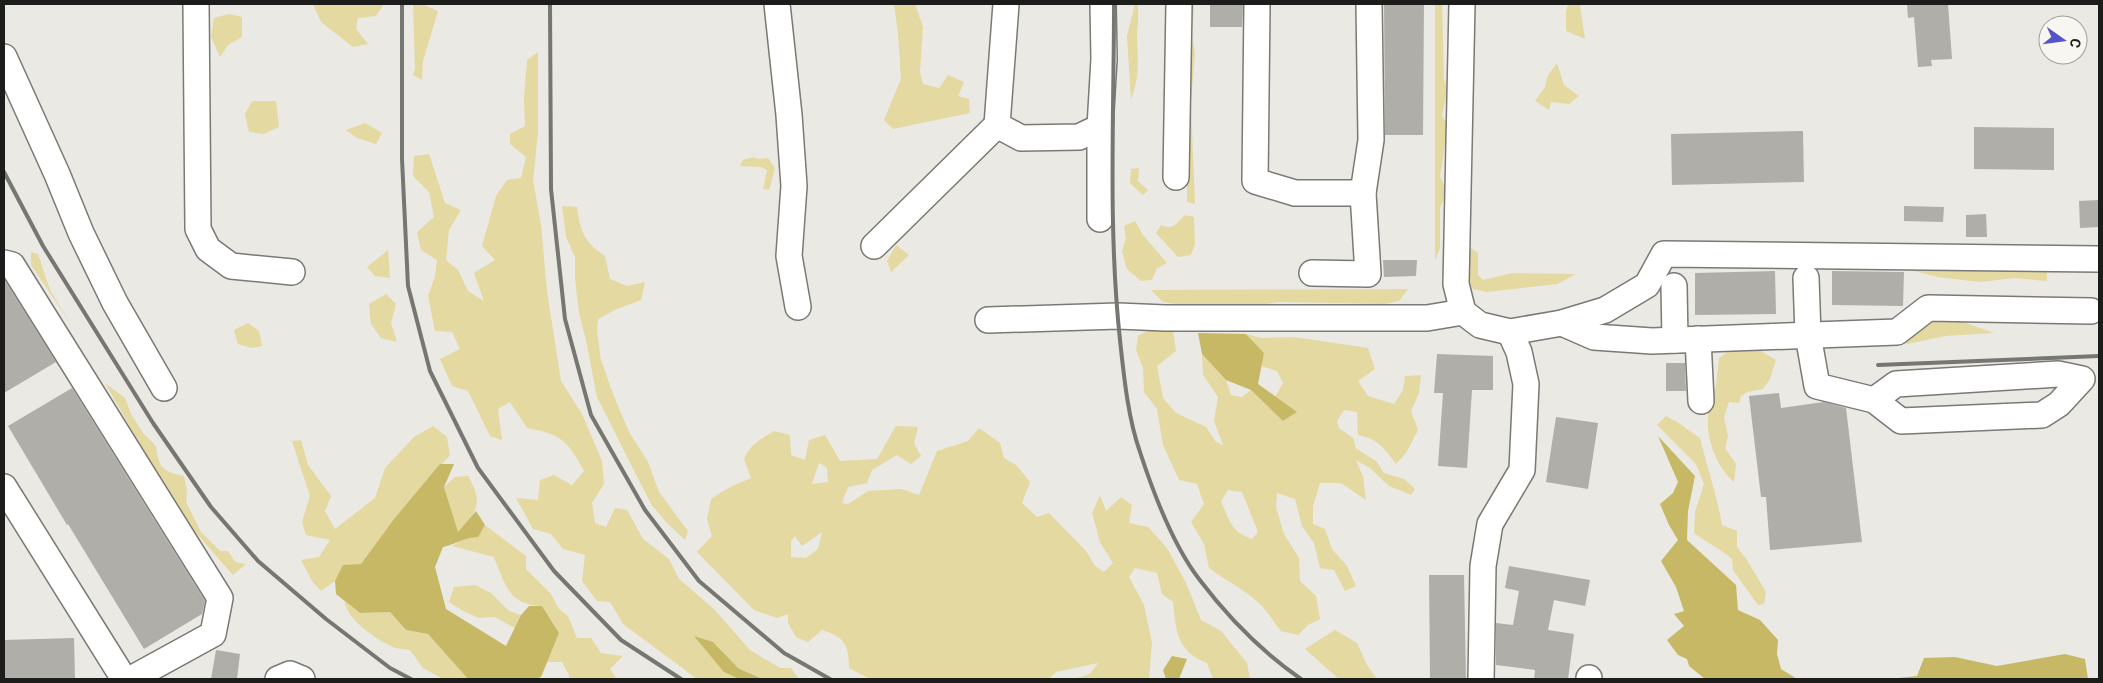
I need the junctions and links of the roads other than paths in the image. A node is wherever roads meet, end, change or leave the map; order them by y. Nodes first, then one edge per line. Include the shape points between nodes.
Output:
1 (196, 4) edge
2 (777, 4) edge
3 (1006, 4) edge
4 (1103, 4) edge
5 (1179, 4) edge
6 (1257, 4) edge
7 (1369, 4) edge
8 (1462, 4) edge
9 (4, 57) edge
10 (997, 125) junction
11 (1100, 127) junction
12 (1176, 177) dead end
13 (1363, 193) junction
14 (1100, 219) dead end
15 (874, 246) dead end
16 (2099, 259) edge
17 (4, 263) edge
18 (292, 272) dead end
19 (1312, 273) dead end
20 (1806, 278) dead end
21 (1674, 286) dead end
22 (798, 307) dead end
23 (2091, 311) dead end
24 (1463, 312) junction
25 (988, 320) dead end
26 (1562, 322) junction
27 (1510, 332) junction
28 (1808, 335) junction
29 (1687, 340) junction
30 (164, 388) dead end
31 (1874, 400) junction
32 (1701, 401) dead end
33 (4, 488) edge
34 (124, 679) edge
35 (130, 679) edge
36 (278, 679) edge
37 (302, 679) edge
38 (1481, 679) edge

1 - 18 lane via 198,229 208,249 231,266
2 - 22 lane via 794,186 789,256
3 - 10 lane
4 - 11 lane
5 - 12 lane
6 - 13 lane via 1256,181 1295,193
7 - 13 lane via 1372,140
8 - 24 lane via 1456,284
9 - 30 lane via 98,268
10 - 11 lane via 1020,138 1079,137
10 - 15 lane
11 - 14 lane
13 - 19 lane via 1368,274
16 - 26 lane via 1664,254 1646,285 1605,310
17 - 35 lane via 12,265 220,598 213,634
20 - 28 lane
21 - 29 lane
23 - 28 lane via 1928,308 1897,332
24 - 25 lane via 1426,318 1118,316
24 - 27 lane via 1480,325
26 - 27 lane
26 - 29 lane via 1594,337
27 - 38 lane via 1519,352 1526,384 1522,470 1490,524 1483,566
28 - 29 lane
28 - 31 lane via 1817,386
29 - 32 lane
31 - 31 lane via 1900,421 2042,416 2059,404 2082,379 2058,374 1896,384
33 - 34 lane
36 - 37 lane via 290,674

